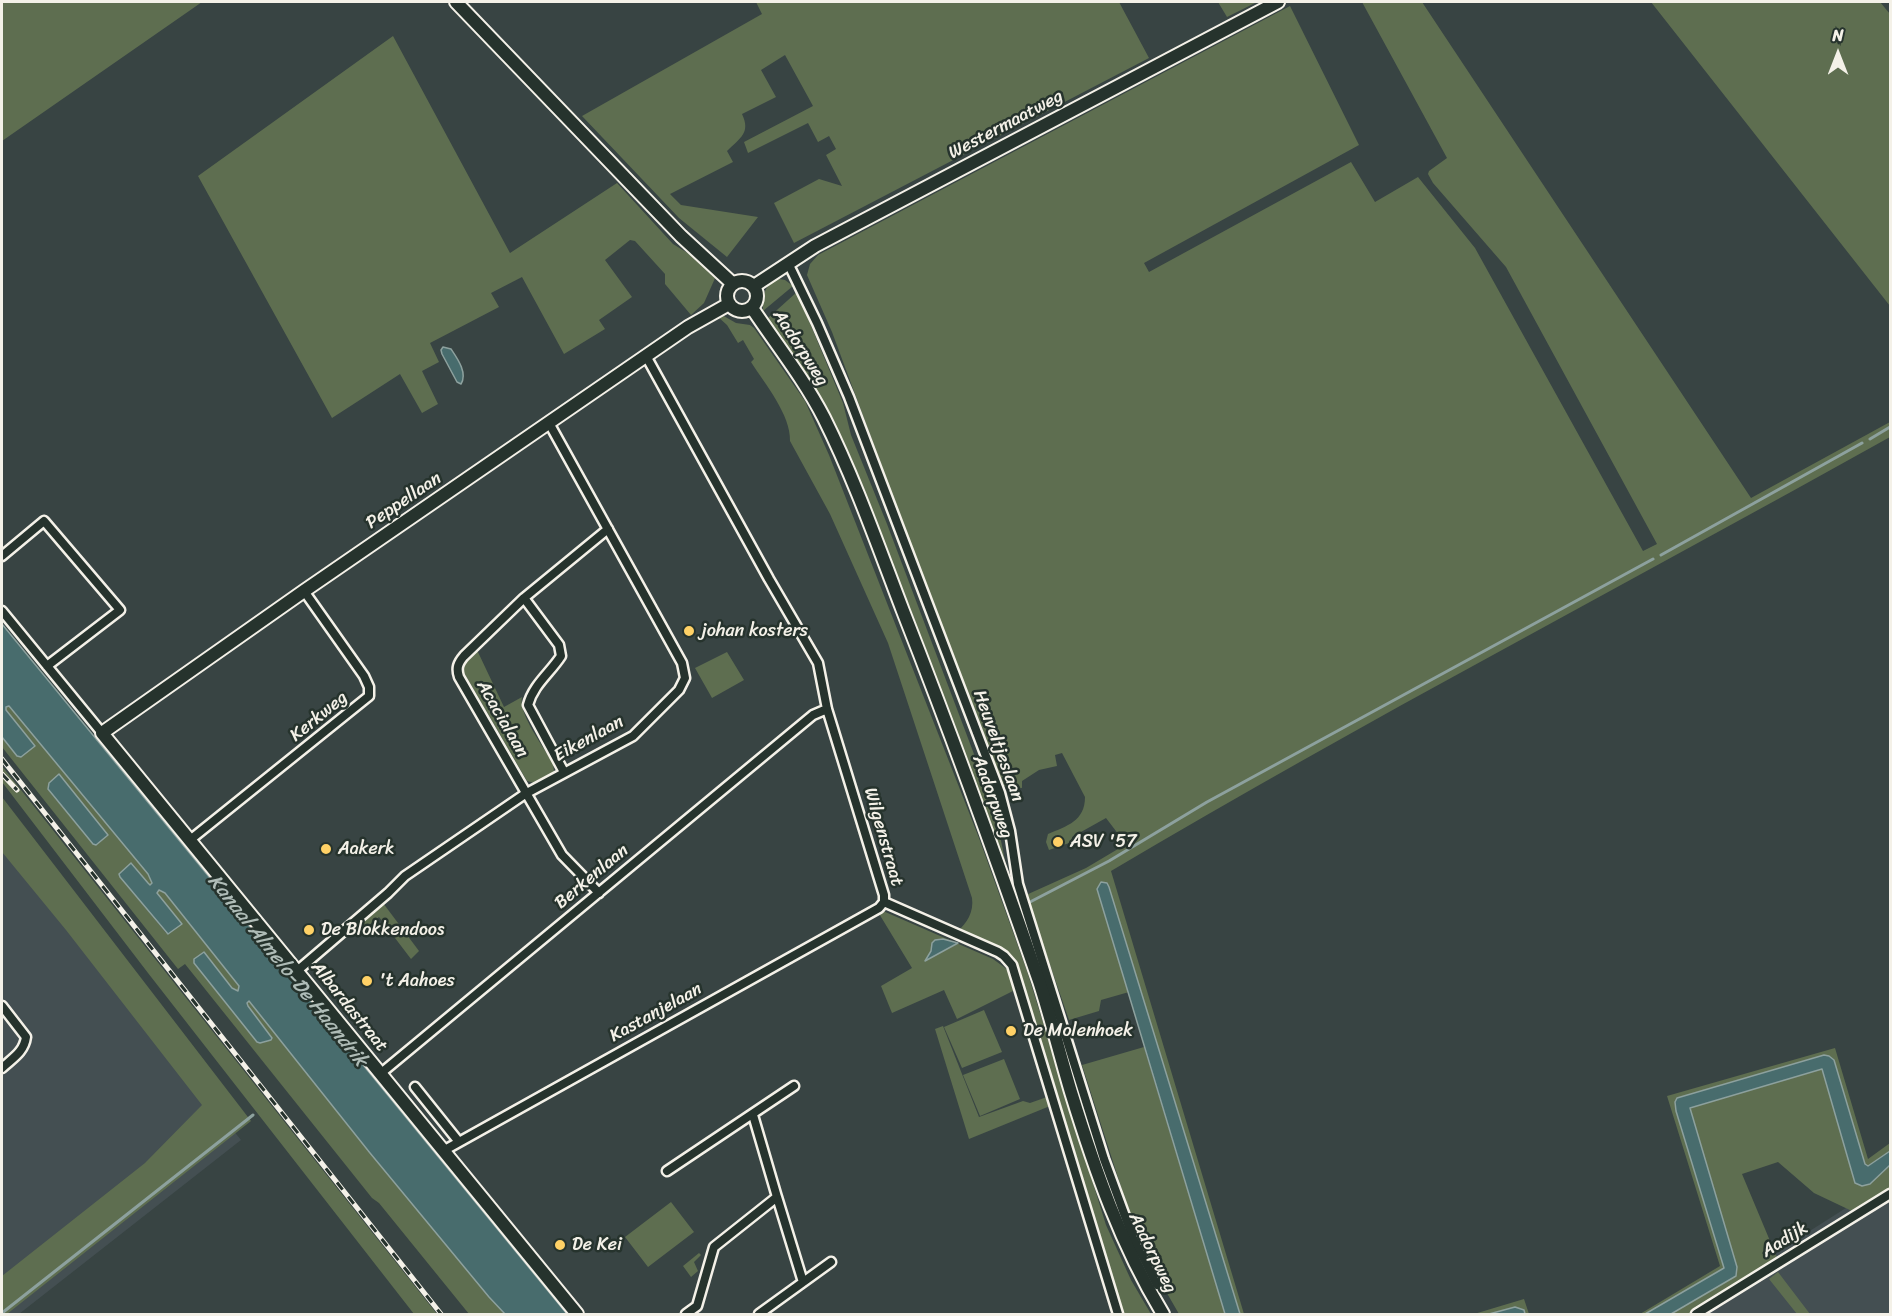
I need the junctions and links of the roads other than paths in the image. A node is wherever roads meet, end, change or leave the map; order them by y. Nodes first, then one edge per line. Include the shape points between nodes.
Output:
1 (456, 2) edge
2 (1278, 2) edge
3 (788, 263) junction
4 (733, 284) junction
5 (754, 286) junction
6 (729, 304) junction
7 (752, 308) junction
8 (646, 356) junction
9 (549, 423) junction
10 (608, 529) junction
11 (2, 556) edge
12 (304, 591) junction
13 (524, 597) junction
14 (2, 611) edge
15 (47, 666) junction
16 (827, 709) junction
17 (102, 733) junction
18 (564, 772) junction
19 (525, 794) junction
20 (190, 840) junction
21 (599, 893) junction
22 (884, 902) junction
23 (297, 971) junction
24 (2, 1006) edge
25 (2, 1068) edge
26 (380, 1074) junction
27 (794, 1086) dead end
28 (415, 1087) dead end
29 (753, 1115) junction
30 (459, 1142) junction
31 (443, 1151) junction
32 (667, 1171) dead end
33 (1890, 1194) edge
34 (777, 1197) junction
35 (831, 1262) dead end
36 (803, 1282) junction
37 (1157, 1285) dead end
38 (693, 1313) edge
39 (577, 1314) edge
40 (759, 1314) edge
41 (1118, 1314) edge
42 (1163, 1314) edge
43 (1696, 1314) edge

1 - 4 street via 681,236
2 - 3 street, Westermaatweg
3 - 5 street, Westermaatweg
3 - 37 street, Heuveltjeslaan via 849,397 1000,793 1018,884 1104,1159
4 - 5 street via 744,280
4 - 6 street via 728,290
5 - 7 street via 758,293
6 - 7 street via 740,311
6 - 8 street, Peppellaan
7 - 42 street, Aadorpweg via 823,416 846,464 1006,888 1106,1198 1132,1260
8 - 9 street, Peppellaan
8 - 16 street, Wilgenstraat via 818,663
9 - 10 street, Eikenlaan
9 - 12 street, Peppellaan
10 - 13 street, Acacialaan
10 - 18 street, Eikenlaan via 682,663 685,678 679,690 633,736
11 - 15 street via 44,521 120,610
12 - 17 street, Peppellaan
12 - 20 street, Kerkweg via 364,676 369,696
13 - 18 street via 559,645 561,656 531,694 528,705
13 - 19 street, Acacialaan via 464,656 457,671
14 - 15 street, Albardastraat
15 - 17 street, Albardastraat
16 - 21 street, Berkenlaan via 813,715
16 - 22 street, Wilgenstraat
17 - 20 street, Albardastraat
18 - 19 street, Eikenlaan
19 - 21 street, Acacialaan via 562,855
19 - 23 street, Eikenlaan via 405,876
20 - 23 street, Albardastraat
21 - 26 street, Berkenlaan
22 - 30 street, Kastanjelaan
22 - 41 street, Wilgenstraat via 998,952 1015,970
23 - 26 street, Albardastraat
24 - 25 street via 26,1037 25,1046
26 - 31 street, Albardastraat
27 - 29 street
28 - 30 street
29 - 32 street
29 - 34 street
30 - 31 street, Kastanjelaan
31 - 39 street, Albardastraat
33 - 43 street, Aadijk
34 - 36 street
34 - 38 street via 714,1247
35 - 36 street
36 - 40 street

